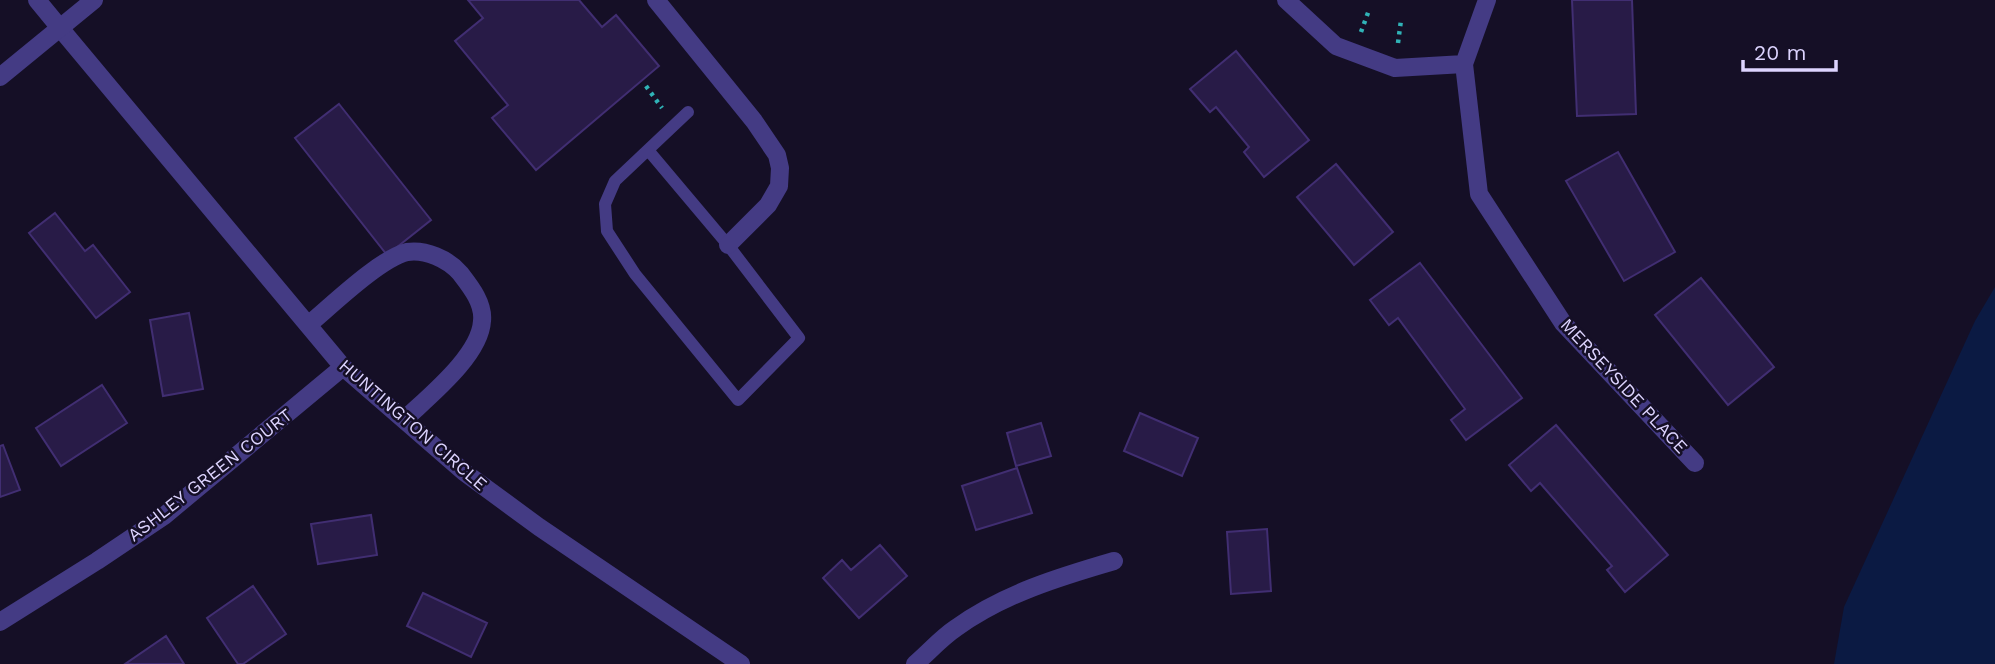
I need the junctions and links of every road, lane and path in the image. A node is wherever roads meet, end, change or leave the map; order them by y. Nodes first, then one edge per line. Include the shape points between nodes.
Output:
1 (37, 0) edge
2 (94, 0) edge
3 (656, 0) edge
4 (1286, 0) edge
5 (1487, 0) edge
6 (60, 28) junction
7 (1464, 64) junction
8 (0, 77) edge
9 (688, 113) dead end
10 (648, 150) junction
11 (728, 245) junction
12 (308, 325) junction
13 (343, 367) junction
14 (404, 420) junction
15 (1695, 463) dead end
16 (1114, 561) dead end
17 (0, 622) edge
18 (741, 664) edge
19 (915, 664) edge

1 - 6 street, HUNTINGTON CIRCLE
2 - 6 street
3 - 11 street via 777,155 779,186 768,205
4 - 7 street via 1336,46 1395,68
5 - 7 street, MERSEYSIDE PLACE
6 - 8 street
6 - 12 street, HUNTINGTON CIRCLE
7 - 15 street, MERSEYSIDE PLACE via 1479,194 1563,323
9 - 10 lane
10 - 11 lane
10 - 11 lane via 615,181 605,204 607,231 635,274 738,400 799,338
12 - 13 street, HUNTINGTON CIRCLE
12 - 14 street via 377,269 408,252 442,259 457,270 478,300 482,321 475,342 462,363
13 - 14 street, HUNTINGTON CIRCLE
13 - 17 street, ASHLEY GREEN COURT via 164,516
14 - 18 street, HUNTINGTON CIRCLE via 539,527
16 - 19 street via 1052,579 1000,603 956,628

